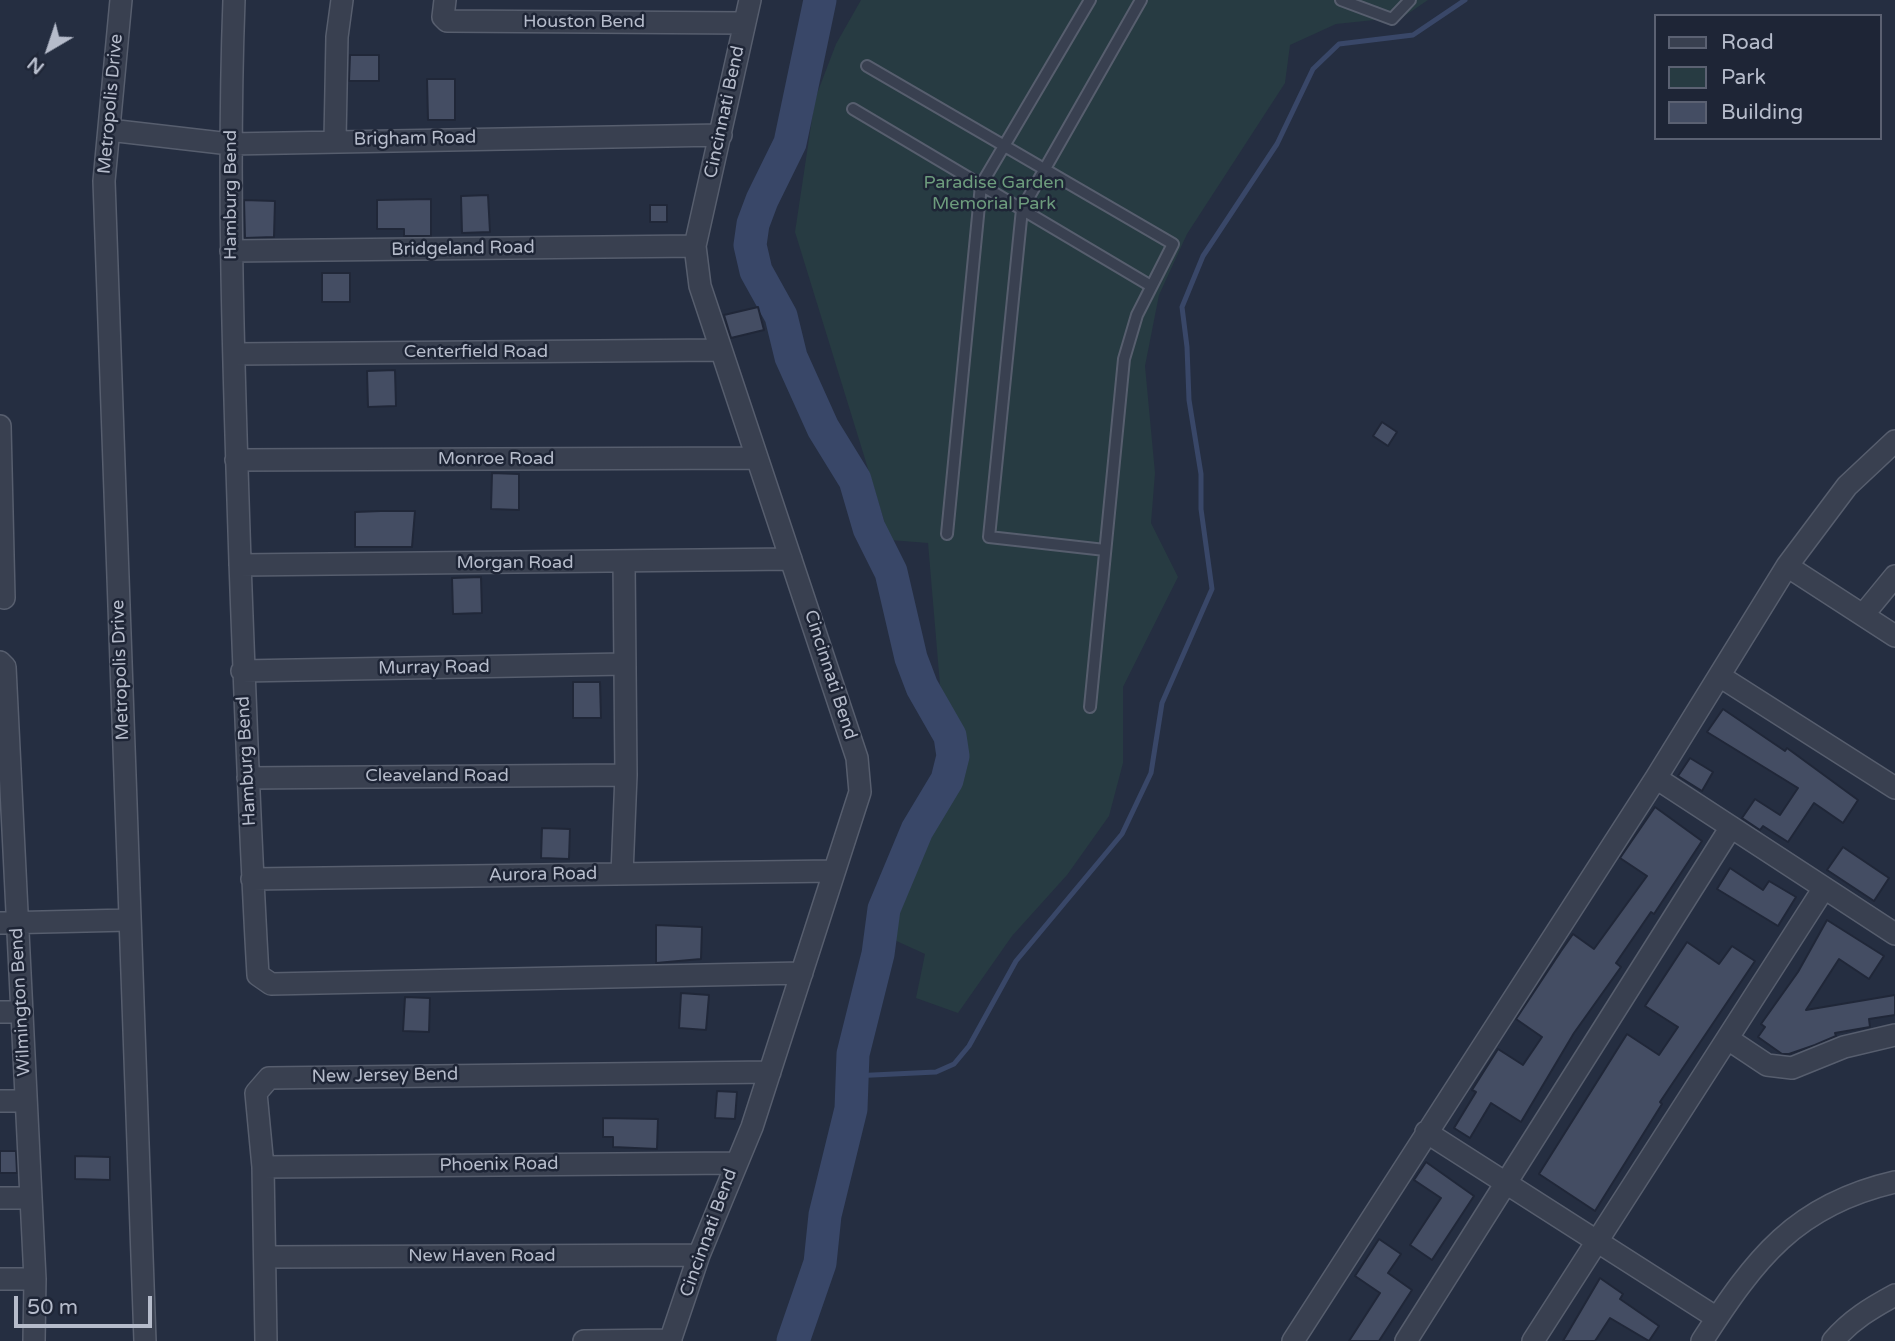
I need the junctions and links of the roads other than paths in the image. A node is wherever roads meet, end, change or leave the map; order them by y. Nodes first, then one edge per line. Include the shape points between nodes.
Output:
1 (121, 0) edge
2 (234, 0) edge
3 (342, 0) edge
4 (446, 0) edge
5 (750, 0) edge
6 (1090, 0) edge
7 (1141, 0) edge
8 (1341, 0) edge
9 (1410, 0) edge
10 (744, 23) junction
11 (867, 66) dead end
12 (853, 109) dead end
13 (109, 130) junction
14 (721, 135) junction
15 (335, 140) junction
16 (230, 144) junction
17 (1004, 146) junction
18 (1043, 169) junction
19 (981, 185) junction
20 (1022, 209) junction
21 (695, 246) junction
22 (231, 251) junction
23 (1151, 286) junction
24 (719, 349) junction
25 (233, 354) junction
26 (0, 440) edge
27 (1895, 441) edge
28 (756, 458) junction
29 (236, 460) junction
30 (1, 514) edge
31 (947, 534) dead end
32 (1105, 550) junction
33 (791, 559) junction
34 (624, 562) junction
35 (240, 565) junction
36 (1787, 566) junction
37 (1895, 576) edge
38 (3, 589) edge
39 (1863, 615) junction
40 (1895, 636) edge
41 (1, 662) edge
42 (625, 664) junction
43 (242, 671) junction
44 (1721, 677) junction
45 (1090, 707) dead end
46 (5, 746) edge
47 (626, 775) junction
48 (248, 778) junction
49 (1656, 778) junction
50 (1895, 788) edge
51 (1731, 827) junction
52 (7, 832) edge
53 (833, 871) junction
54 (622, 874) junction
55 (252, 879) junction
56 (1824, 888) junction
57 (129, 920) junction
58 (9, 923) edge
59 (1895, 934) edge
60 (802, 973) junction
61 (0, 1012) edge
62 (22, 1012) junction
63 (1895, 1035) edge
64 (1728, 1040) junction
65 (770, 1072) junction
66 (0, 1101) edge
67 (26, 1101) junction
68 (1426, 1132) junction
69 (735, 1163) junction
70 (263, 1167) junction
71 (1895, 1182) edge
72 (1506, 1183) junction
73 (0, 1198) edge
74 (31, 1198) junction
75 (1596, 1241) junction
76 (699, 1255) junction
77 (266, 1257) junction
78 (0, 1279) edge
79 (35, 1279) junction
80 (1895, 1295) edge
81 (1717, 1318) junction
82 (670, 1340) edge
83 (34, 1341) edge
84 (145, 1341) edge
85 (266, 1341) edge
86 (584, 1341) edge
87 (1293, 1341) edge
88 (1406, 1341) edge
89 (1533, 1341) edge
90 (1702, 1341) edge
91 (1833, 1341) edge

1 - 13 street, Metropolis Drive
2 - 16 street, Hamburg Bend
3 - 15 street
4 - 10 street, Houston Bend via 443,18 447,21
5 - 10 street, Cincinnati Bend
6 - 17 lane
7 - 18 lane
8 - 9 lane via 1392,19
10 - 14 street, Cincinnati Bend
11 - 17 lane
12 - 19 lane
13 - 16 street, Brigham Road
13 - 57 street, Metropolis Drive via 104,181
14 - 15 street, Brigham Road
14 - 21 street, Cincinnati Bend
15 - 16 street, Brigham Road
16 - 22 street, Hamburg Bend
17 - 18 lane
17 - 19 lane
18 - 20 lane
18 - 23 lane via 1173,244
19 - 20 lane
19 - 31 lane
20 - 23 lane
20 - 32 lane via 989,537
21 - 22 street, Bridgeland Road
21 - 24 street, Cincinnati Bend via 706,310
22 - 25 street, Hamburg Bend
23 - 32 lane via 1124,359
24 - 25 street, Centerfield Road
24 - 28 street, Cincinnati Bend
25 - 29 street, Hamburg Bend
26 - 30 street
27 - 36 street via 1847,486
28 - 29 street, Monroe Road
28 - 33 street, Cincinnati Bend
29 - 35 street, Hamburg Bend
30 - 38 street
32 - 45 lane
33 - 34 street, Morgan Road
33 - 53 street, Cincinnati Bend via 860,775 860,792
34 - 35 street, Morgan Road
34 - 42 street
35 - 43 street, Hamburg Bend
36 - 39 street
36 - 44 street
37 - 39 street
39 - 40 street
41 - 46 street, Wilmington Bend
42 - 43 street, Murray Road
42 - 47 street
43 - 48 street, Hamburg Bend
44 - 49 street
44 - 50 street
46 - 52 street, Wilmington Bend
47 - 48 street, Cleaveland Road
47 - 54 street
48 - 55 street, Hamburg Bend
49 - 51 street
49 - 68 street
51 - 56 street
51 - 72 street
52 - 58 street, Wilmington Bend
53 - 54 street, Aurora Road
53 - 60 street, Cincinnati Bend
54 - 55 street, Aurora Road
55 - 60 street, Hamburg Bend via 258,975 271,984
56 - 59 street
56 - 64 street
57 - 58 street
57 - 84 street, Metropolis Drive
58 - 62 street, Wilmington Bend
60 - 65 street, Cincinnati Bend
61 - 62 street
62 - 67 street, Wilmington Bend
63 - 64 street via 1844,1047 1792,1069 1767,1065
64 - 75 street
65 - 69 street, Cincinnati Bend
65 - 70 street, New Jersey Bend via 269,1078 256,1093
66 - 67 street
67 - 74 street, Wilmington Bend
68 - 72 street
68 - 87 street
69 - 70 street, Phoenix Road
69 - 76 street, Cincinnati Bend
70 - 77 street, New Jersey Bend
71 - 81 street via 1845,1198 1797,1225 1759,1259
72 - 75 street
72 - 88 street
73 - 74 street
74 - 79 street, Wilmington Bend
75 - 81 street
75 - 89 street
76 - 77 street, New Haven Road
76 - 82 street, Cincinnati Bend
77 - 85 street, New Jersey Bend
78 - 79 street
79 - 83 street, Wilmington Bend
80 - 91 street via 1869,1308
81 - 90 street
82 - 86 street

